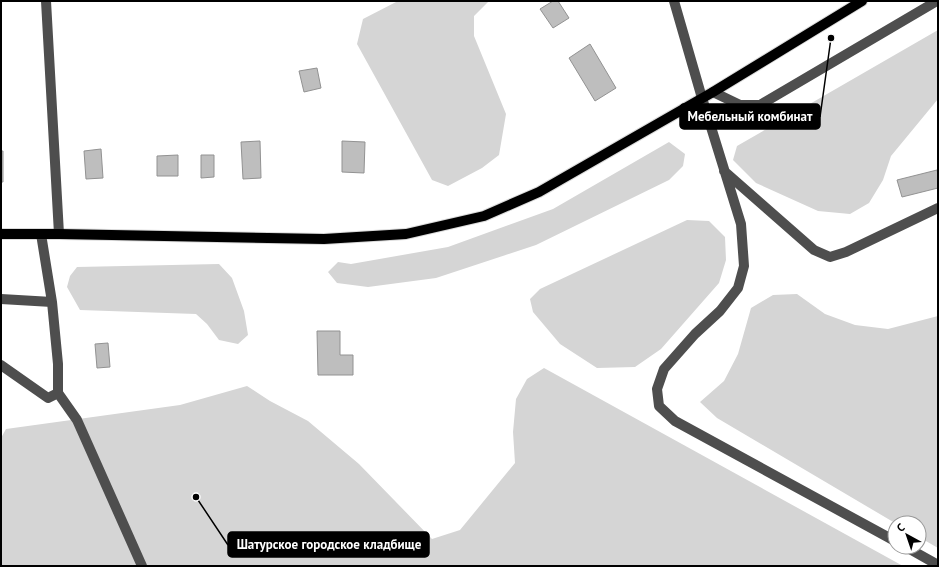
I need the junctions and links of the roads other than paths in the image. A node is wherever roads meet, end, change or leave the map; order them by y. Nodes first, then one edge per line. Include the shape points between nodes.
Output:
1 (46, 1) edge
2 (674, 1) edge
3 (862, 1) edge
4 (937, 1) edge
5 (713, 92) junction
6 (702, 98) junction
7 (724, 171) junction
8 (938, 208) edge
9 (1, 234) edge
10 (41, 234) junction
11 (59, 234) junction
12 (1, 299) edge
13 (52, 302) junction
14 (1, 365) edge
15 (58, 393) junction
16 (887, 537) edge
17 (920, 555) edge
18 (938, 565) edge
19 (142, 566) edge

1 - 11 street
2 - 6 street
3 - 5 main road
4 - 5 street via 760,105 740,105
5 - 6 main road
6 - 7 street
6 - 11 main road via 539,192 484,216 406,234 324,239
7 - 8 street via 814,250 830,257 846,252
7 - 16 street via 741,224 744,266 738,288 720,311 695,334 664,369 656,389 659,406 675,421
9 - 10 main road
10 - 11 main road
10 - 13 street
12 - 13 street
13 - 15 street
14 - 15 street via 48,398
15 - 19 street via 77,420
17 - 18 street

